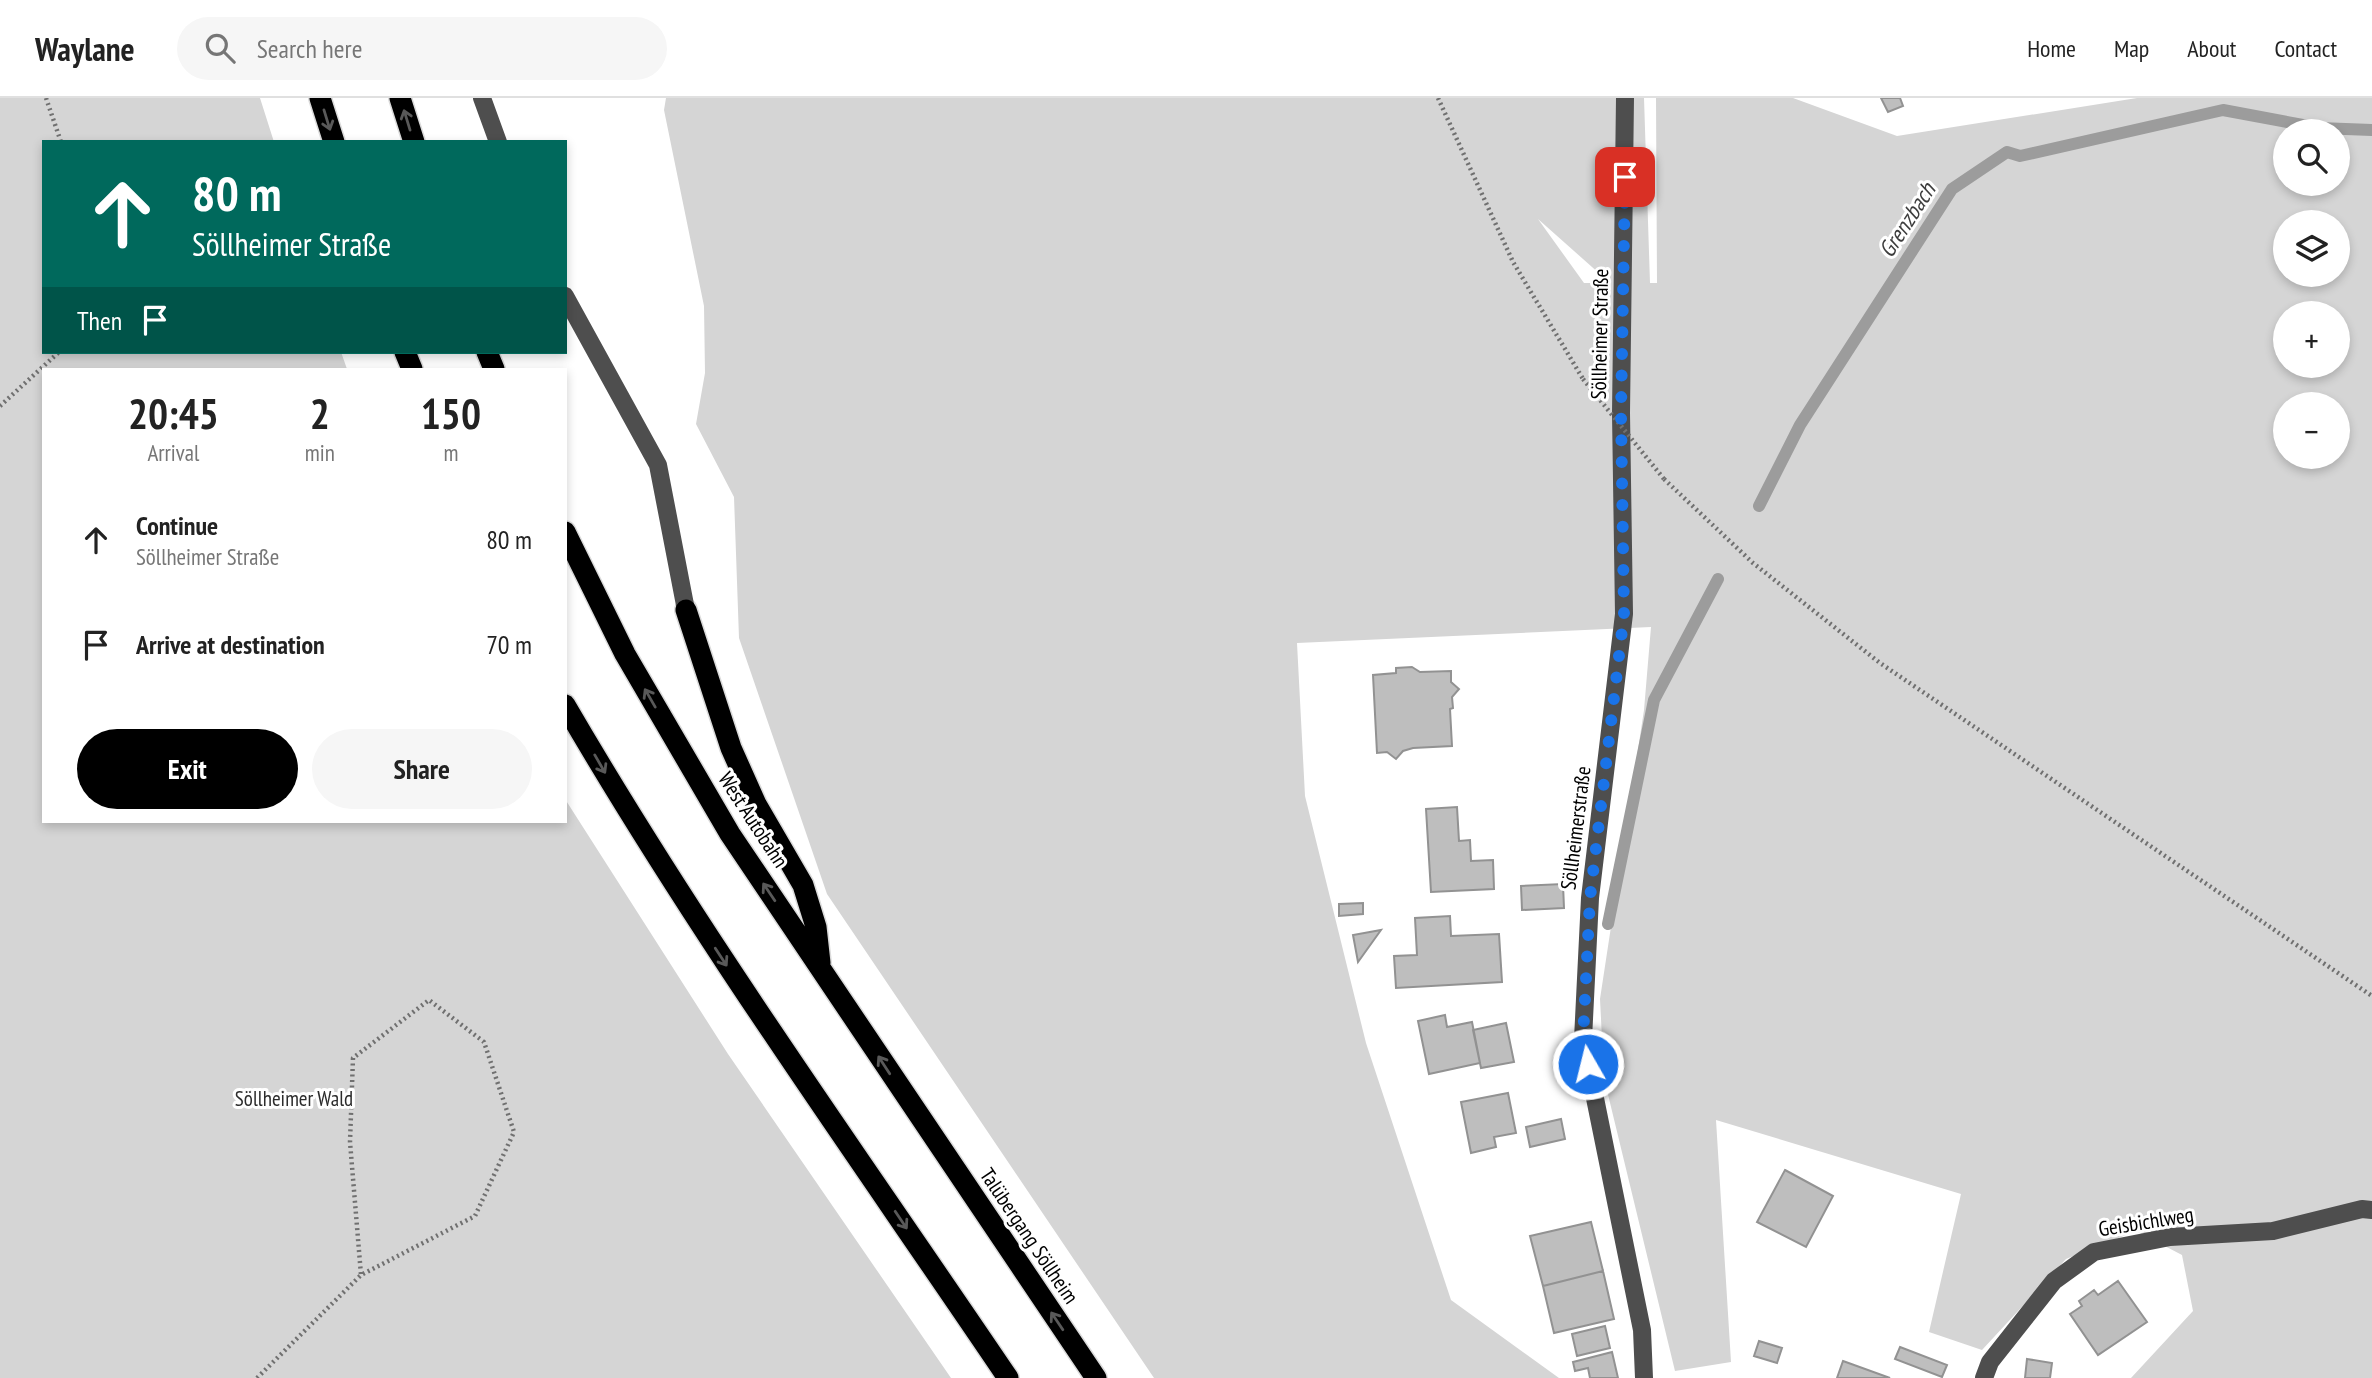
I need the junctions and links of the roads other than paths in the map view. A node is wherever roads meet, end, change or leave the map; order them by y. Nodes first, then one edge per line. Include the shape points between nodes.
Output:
1 (320, 98) edge
2 (400, 98) edge
3 (482, 98) edge
4 (1625, 98) edge
5 (333, 140) edge
6 (413, 140) edge
7 (497, 140) edge
8 (567, 300) edge
9 (567, 536) edge
10 (686, 610) joint
11 (1624, 614) joint
12 (567, 708) edge
13 (821, 968) junction
14 (922, 1122) joint
15 (2372, 1210) edge
16 (1008, 1378) edge
17 (1096, 1378) edge
18 (1643, 1378) edge
19 (1984, 1378) edge

1 -> 5 highway
6 -> 2 highway
3 - 7 street
4 - 11 street, Söllheimer Straße
8 - 10 street via 658,465
13 -> 9 highway, West Autobahn via 730,834 677,745 625,654
10 - 13 highway via 731,748 756,804 803,885 816,927
11 - 18 street, Söllheimerstraße via 1590,898 1583,1039 1642,1330
12 -> 16 highway via 678,891
14 -> 13 highway, West Autobahn
17 -> 14 highway, Talübergang Söllheim
15 - 19 street, Geisbichlweg via 2273,1231 2170,1237 2094,1252 2054,1281 1990,1362

